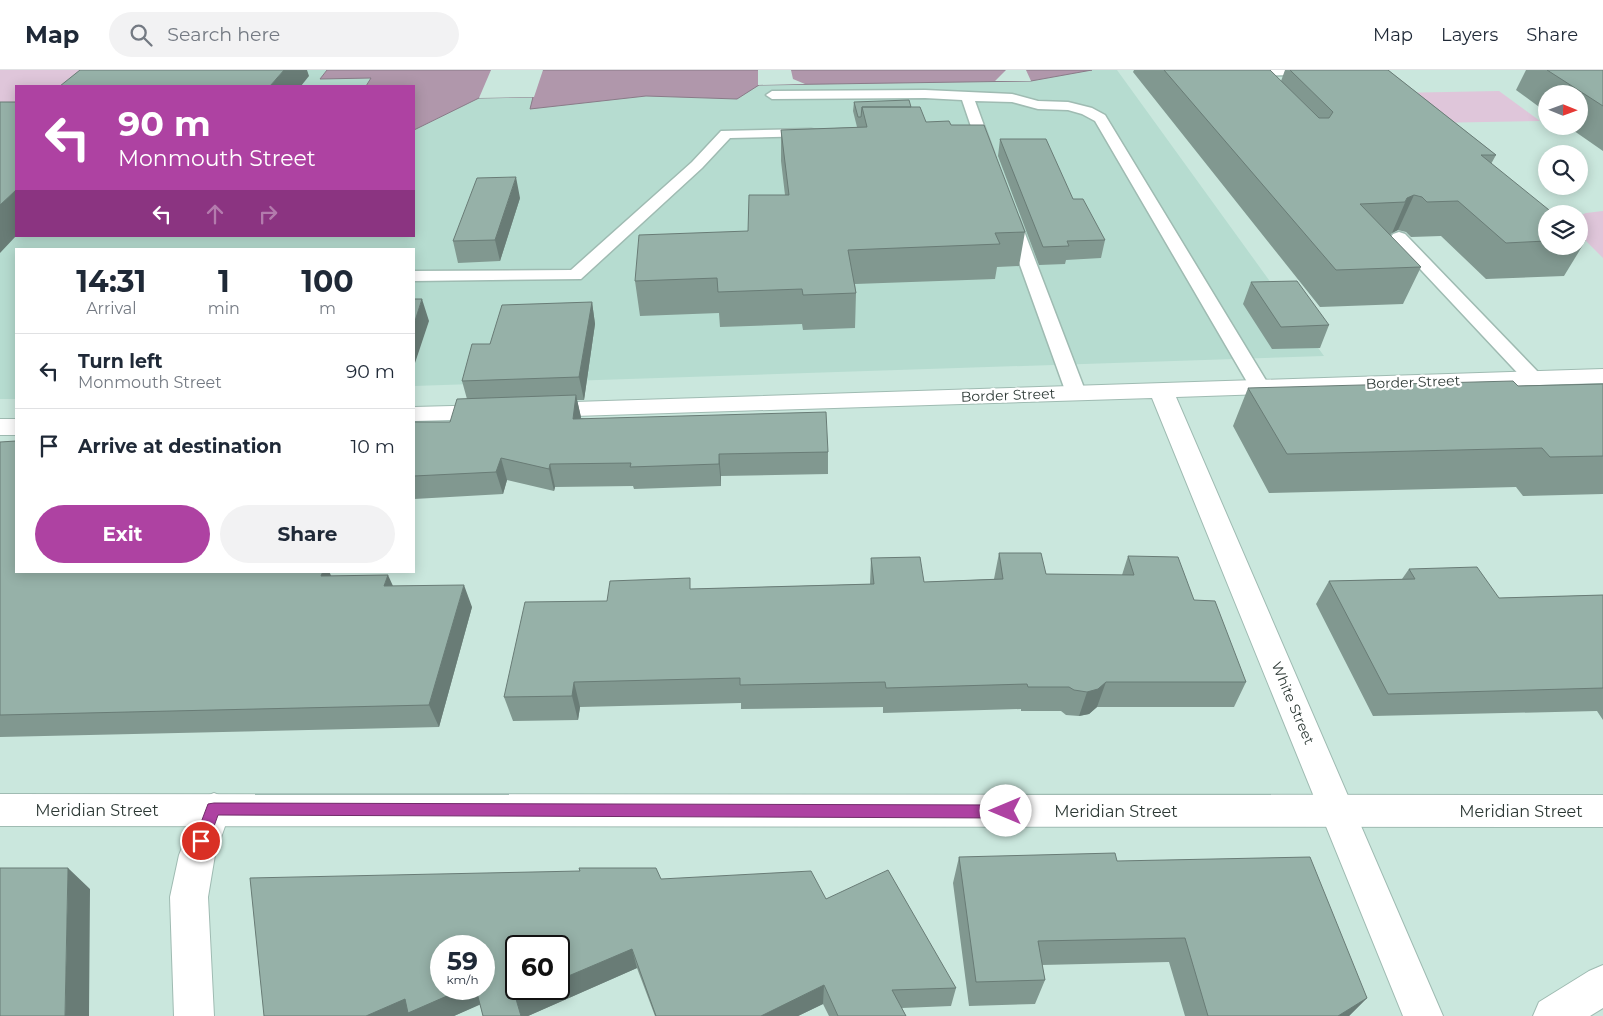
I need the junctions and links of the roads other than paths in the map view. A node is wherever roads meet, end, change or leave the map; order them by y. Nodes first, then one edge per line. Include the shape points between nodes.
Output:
1 (1335, 70) edge
2 (1255, 86) edge
3 (772, 95) dead end
4 (967, 98) junction
5 (960, 131) edge
6 (979, 131) junction
7 (823, 133) edge
8 (992, 167) edge
9 (1006, 204) edge
10 (1399, 237) edge
11 (415, 276) edge
12 (1603, 376) edge
13 (1533, 378) junction
14 (1260, 387) junction
15 (1161, 390) junction
16 (1076, 393) junction
17 (415, 414) edge
18 (0, 427) edge
19 (15, 427) edge
20 (214, 809) junction
21 (0, 810) edge
22 (1603, 811) edge
23 (1339, 812) junction
24 (1603, 985) edge
25 (194, 1016) edge
26 (1424, 1016) edge
27 (1553, 1016) edge

1 - 2 lane via 1242,72
3 - 4 lane via 925,94
4 - 6 lane
4 - 14 lane via 1012,98 1038,105 1068,106 1100,118
5 - 6 lane
6 - 8 lane
7 - 11 lane via 726,134 697,165 575,275
9 - 16 lane
10 - 13 lane
12 - 13 street, Border Street
13 - 14 street, Border Street
14 - 15 street, Border Street
15 - 16 street, Border Street
15 - 23 street, White Street
16 - 17 street, Border Street
18 - 19 street
20 - 21 street, Meridian Street
20 - 23 street, Meridian Street
20 - 25 street via 197,855 188,897
22 - 23 street, Meridian Street
23 - 26 street, White Street
24 - 27 street

